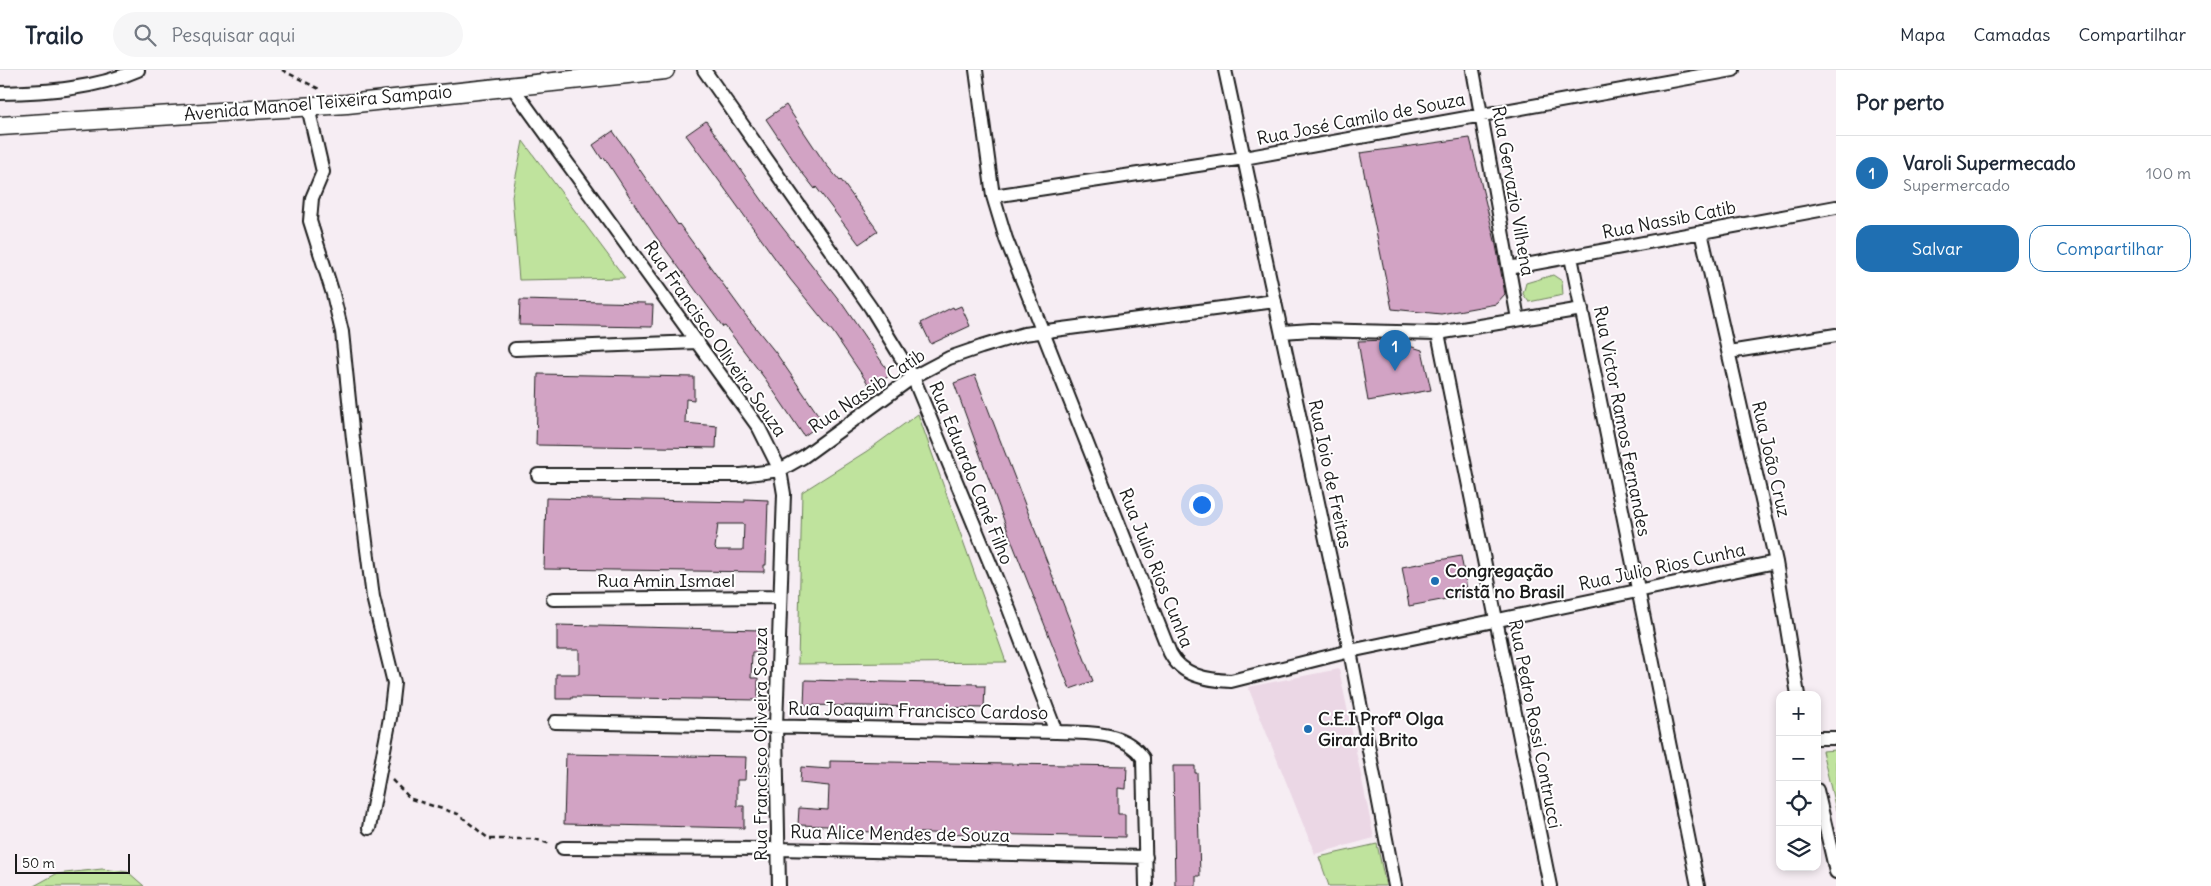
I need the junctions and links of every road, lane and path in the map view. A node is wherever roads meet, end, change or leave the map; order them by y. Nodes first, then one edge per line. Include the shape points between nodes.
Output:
1 (138, 70) edge
2 (282, 70) edge
3 (665, 70) edge
4 (704, 70) edge
5 (976, 70) edge
6 (1225, 70) edge
7 (1473, 70) edge
8 (1733, 70) edge
9 (513, 88) junction
10 (323, 91) dead end
11 (0, 93) edge
12 (308, 107) junction
13 (1481, 114) junction
14 (0, 126) edge
15 (1244, 158) junction
16 (993, 196) junction
17 (1836, 207) edge
18 (1701, 232) junction
19 (1571, 257) junction
20 (1509, 268) junction
21 (1275, 301) junction
22 (1582, 309) junction
23 (1518, 319) junction
24 (1044, 332) junction
25 (1282, 332) junction
26 (1438, 333) junction
27 (1836, 335) edge
28 (698, 342) junction
29 (515, 349) dead end
30 (1729, 352) junction
31 (913, 377) junction
32 (780, 470) junction
33 (538, 475) dead end
34 (1776, 562) junction
35 (1638, 590) junction
36 (779, 597) junction
37 (553, 599) dead end
38 (1496, 620) junction
39 (1350, 651) junction
40 (1797, 691) edge
41 (555, 722) dead end
42 (776, 726) junction
43 (1056, 732) junction
44 (1821, 738) edge
45 (1836, 738) edge
46 (381, 769) junction
47 (1821, 807) edge
48 (369, 828) dead end
49 (563, 848) joint
50 (777, 849) junction
51 (1146, 858) junction
52 (1836, 872) edge
53 (779, 886) edge
54 (1146, 886) edge
55 (1396, 886) edge
56 (1550, 886) edge
57 (1698, 886) edge

1 - 11 street via 87,86
2 - 10 path
3 - 9 street, Avenida Manoel Teixeira Sampaio
4 - 31 street, Rua Eduardo Cané Filho via 871,308
5 - 16 street, Rua Julio Rios Cunha
6 - 15 street, Rua Ioio de Freitas
7 - 13 street, Rua Gervazio Vilhena
8 - 13 street, Rua José Camilo de Souza
9 - 12 street, Avenida Manoel Teixeira Sampaio
9 - 28 street, Rua Francisco Oliveira Souza
12 - 14 street, Avenida Manoel Teixeira Sampaio
12 - 46 street via 323,172 312,198 310,221 342,332 373,597 394,683
13 - 15 street, Rua José Camilo de Souza
13 - 20 street, Rua Gervazio Vilhena
15 - 16 street, Rua José Camilo de Souza
15 - 21 street, Rua Ioio de Freitas
16 - 24 street, Rua Julio Rios Cunha via 1006,239
17 - 18 street, Rua Nassib Catib
18 - 19 street, Rua Nassib Catib
18 - 30 street, Rua João Cruz
19 - 20 street, Rua Nassib Catib
19 - 22 street, Rua Victor Ramos Fernandes
20 - 23 street, Rua Gervazio Vilhena
21 - 24 street, Rua Nassib Catib
21 - 25 street, Rua Ioio de Freitas
22 - 23 street
22 - 35 street, Rua Victor Ramos Fernandes
23 - 26 street
24 - 31 street, Rua Nassib Catib via 1024,334 981,347 949,358
24 - 39 street, Rua Julio Rios Cunha via 1176,664 1193,675 1231,681
25 - 26 street
25 - 39 street, Rua Ioio de Freitas
26 - 38 street, Rua Pedro Rossi Contrucci
27 - 30 street
28 - 29 street
28 - 32 street, Rua Francisco Oliveira Souza via 759,428
30 - 34 street, Rua João Cruz
31 - 32 street, Rua Nassib Catib via 803,457
31 - 43 street, Rua Eduardo Cané Filho
32 - 33 street, Rua Nassib Catib via 741,475
32 - 36 street, Rua Francisco Oliveira Souza via 784,494
34 - 35 street, Rua Julio Rios Cunha
34 - 40 street, Rua João Cruz
35 - 38 street, Rua Julio Rios Cunha
35 - 57 street, Rua Victor Ramos Fernandes
36 - 37 street, Rua Amin Ismael
36 - 42 street, Rua Francisco Oliveira Souza
38 - 39 street, Rua Julio Rios Cunha
38 - 56 street, Rua Pedro Rossi Contrucci
39 - 55 street, Rua Ioio de Freitas
41 - 42 street, Rua Joaquim Francisco Cardoso
42 - 43 street, Rua Joaquim Francisco Cardoso
42 - 50 street, Rua Francisco Oliveira Souza
43 - 51 street, Rua Joaquim Francisco Cardoso via 1107,735 1124,741 1143,758
44 - 45 street
46 - 48 street
46 - 49 path via 411,799 458,814 489,838 535,839
47 - 52 street
49 - 50 street, Rua Alice Mendes de Souza
50 - 51 street, Rua Alice Mendes de Souza
50 - 53 street, Rua Francisco Oliveira Souza
51 - 54 street, Rua Joaquim Francisco Cardoso

